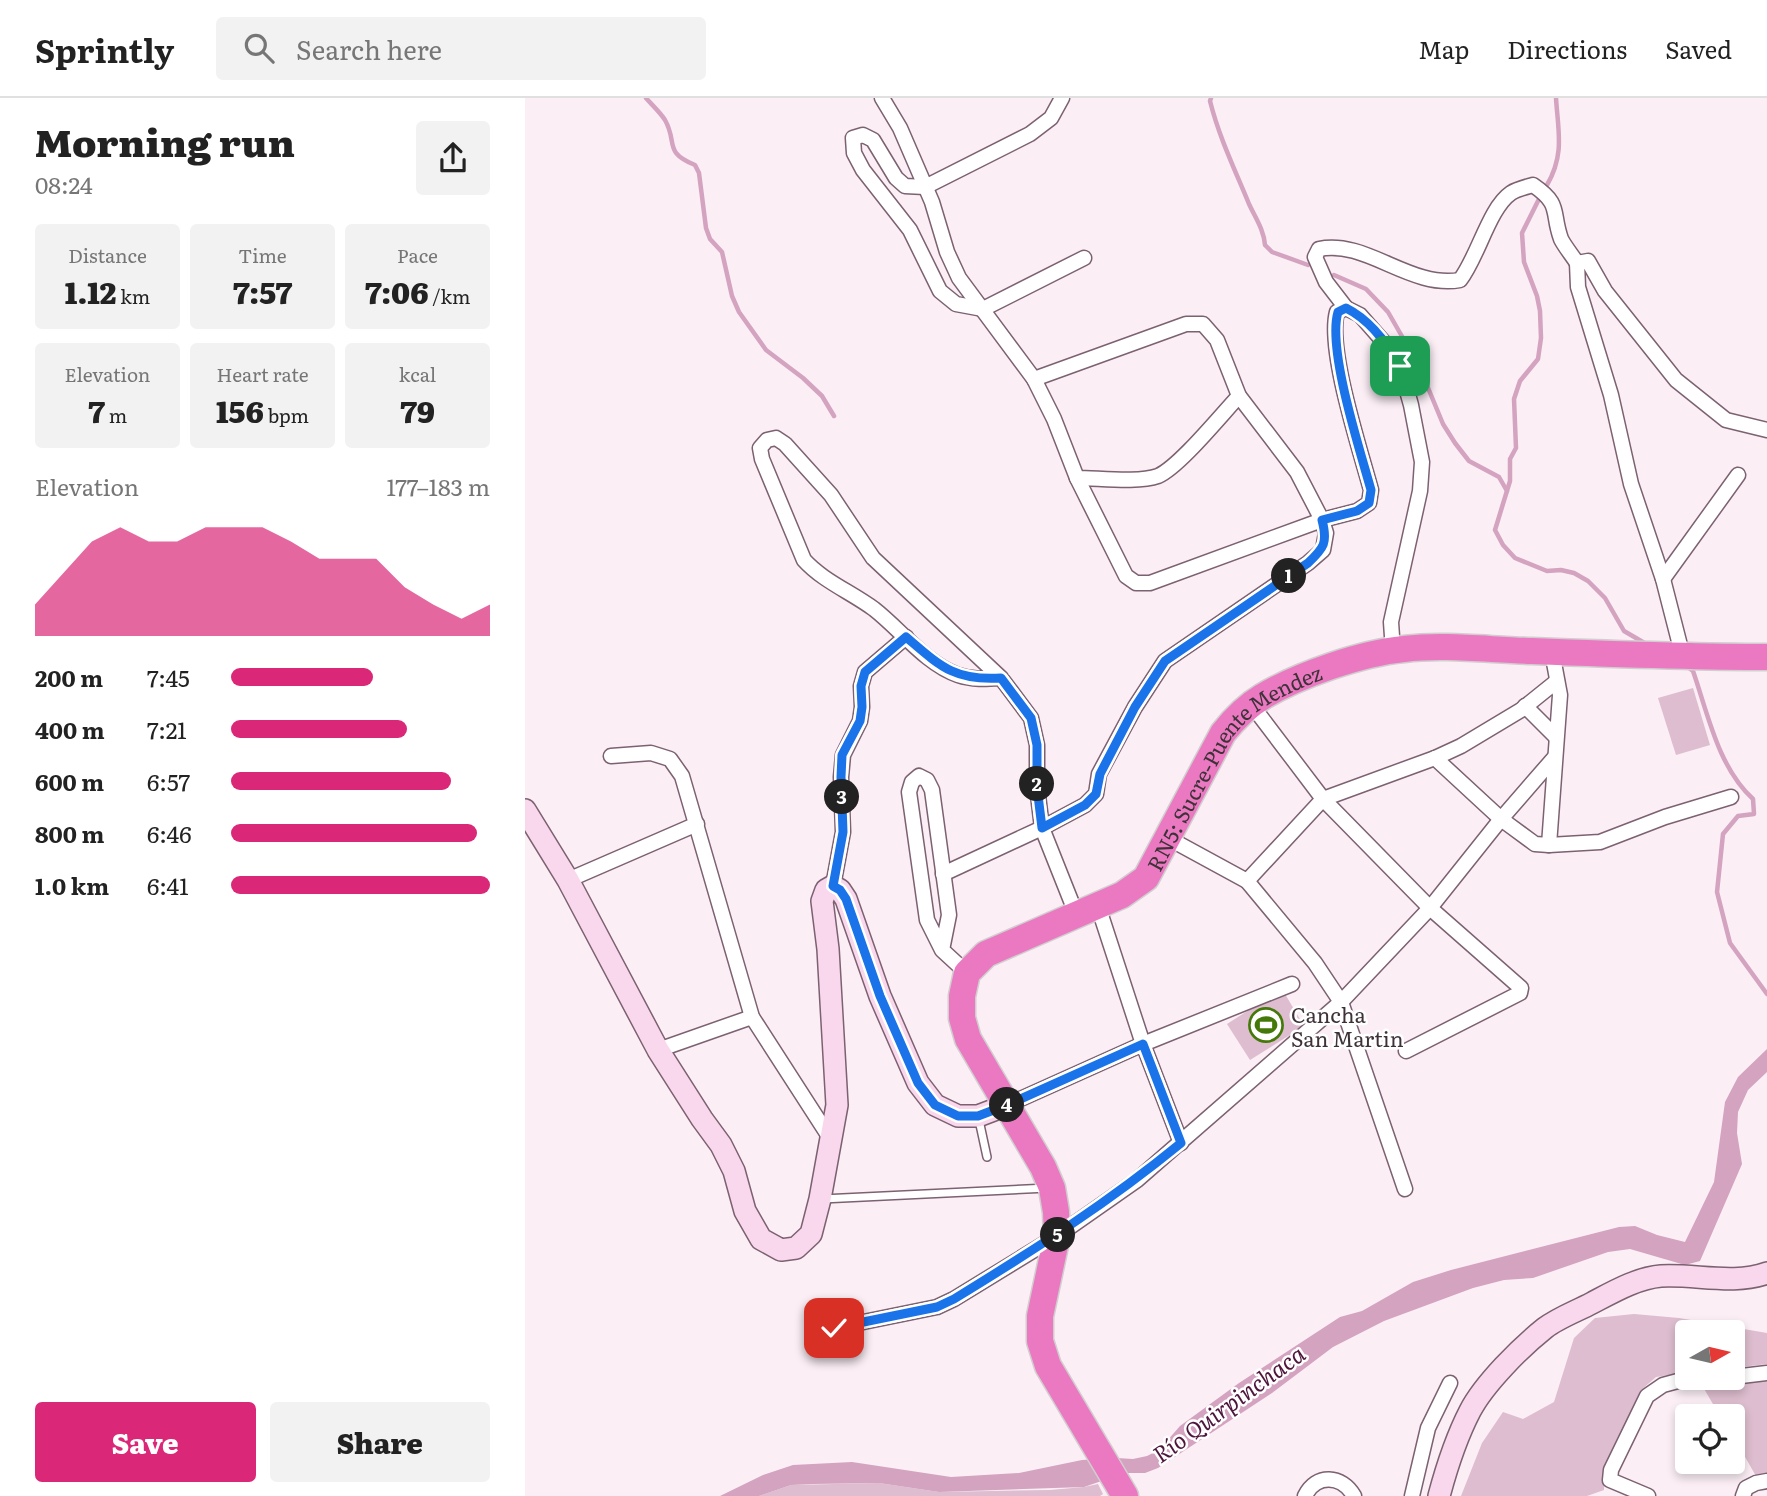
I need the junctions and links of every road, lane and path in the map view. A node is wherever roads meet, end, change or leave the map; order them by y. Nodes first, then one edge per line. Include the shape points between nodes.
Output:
1 (882, 98) edge
2 (1062, 98) edge
3 (925, 187) junction
4 (1084, 258) dead end
5 (1577, 263) junction
6 (1346, 308) junction
7 (983, 309) junction
8 (1034, 379) junction
9 (1239, 396) junction
10 (1767, 430) edge
11 (1738, 475) dead end
12 (1077, 478) junction
13 (1322, 520) junction
14 (1663, 579) junction
15 (906, 637) junction
16 (1393, 651) junction
17 (1552, 652) junction
18 (1683, 657) junction
19 (1767, 657) edge
20 (1001, 678) junction
21 (1557, 681) junction
22 (1251, 705) junction
23 (1525, 706) junction
24 (1556, 737) junction
25 (611, 756) dead end
26 (1434, 758) junction
27 (1555, 758) junction
28 (1731, 797) dead end
29 (1323, 799) junction
30 (525, 810) edge
31 (1501, 819) junction
32 (697, 824) junction
33 (1042, 828) junction
34 (1168, 838) junction
35 (1549, 845) junction
36 (943, 874) junction
37 (568, 880) junction
38 (1247, 881) junction
39 (833, 886) junction
40 (1430, 908) junction
41 (1088, 911) junction
42 (941, 950) junction
43 (967, 973) junction
44 (1293, 984) dead end
45 (1341, 1002) junction
46 (752, 1017) junction
47 (1143, 1044) junction
48 (658, 1050) junction
49 (1406, 1051) dead end
50 (1007, 1105) junction
51 (978, 1116) junction
52 (829, 1139) junction
53 (1181, 1143) junction
54 (987, 1157) dead end
55 (1052, 1188) junction
56 (1405, 1189) dead end
57 (820, 1199) junction
58 (1057, 1236) junction
59 (1767, 1273) edge
60 (834, 1328) dead end
61 (1767, 1373) edge
62 (1745, 1376) edge
63 (1675, 1382) edge
64 (1450, 1383) dead end
65 (1767, 1481) edge
66 (1125, 1496) edge
67 (1305, 1496) edge
68 (1354, 1496) edge
69 (1412, 1496) edge
70 (1439, 1496) edge
71 (1648, 1496) edge
72 (1743, 1496) edge

1 - 3 street
2 - 3 street via 1051,118 1030,134
3 - 7 street via 959,278
3 - 7 street via 905,186 873,140 863,135 853,138 854,153 863,170 910,230 940,291 956,304
4 - 7 street
5 - 6 street via 1562,239 1549,197 1533,185 1512,192 1499,205 1460,280 1446,283 1405,273 1356,252 1331,246 1319,249 1315,257 1326,282
5 - 10 street via 1588,261 1605,291 1676,380 1702,403 1725,420
5 - 14 street via 1578,287 1611,395 1631,484
6 - 13 street via 1338,312 1334,323 1342,380 1371,490 1369,503 1357,511
6 - 16 street via 1360,315 1400,366 1422,461 1420,491 1391,622
7 - 8 street
8 - 9 street via 1186,324 1203,324 1217,340
8 - 12 street
9 - 12 street via 1173,467 1158,476
9 - 13 street via 1297,472
11 - 14 street
12 - 13 street via 1126,576 1136,583 1150,583
13 - 33 street via 1326,533 1323,550 1165,661 1105,763 1096,794
14 - 18 street
15 - 20 street via 957,674 977,680
15 - 20 street via 804,560 762,459 761,448 767,440 785,444 831,495 873,558
15 - 39 street via 865,672 860,721 842,755 843,832
16 - 17 highway, RN5: Sucre-Puente Mendez
16 - 22 highway, RN5: Sucre-Puente Mendez via 1293,682
17 - 18 highway, RN5: Sucre-Puente Mendez
17 - 21 street
18 - 19 highway, RN5: Sucre-Puente Mendez
20 - 33 street via 1031,718
21 - 23 street
21 - 24 street
22 - 29 street
22 - 34 highway, RN5: Sucre-Puente Mendez via 1223,733
23 - 24 street
23 - 26 street
24 - 27 street
25 - 32 street via 651,753 670,759 682,776
26 - 29 street
26 - 31 street
27 - 31 street
27 - 35 street
28 - 35 street via 1600,842
29 - 38 street
29 - 40 street
30 - 37 street
31 - 35 street via 1535,844
31 - 40 street
32 - 37 street
32 - 46 street
33 - 36 street
33 - 41 street
34 - 38 street
34 - 41 highway, RN5: Sucre-Puente Mendez via 1146,878
36 - 42 street via 949,915
36 - 42 street via 932,790 919,776 909,792 927,920
37 - 48 street
38 - 45 street via 1315,962
39 - 51 street via 846,899 880,996 918,1083 935,1105 958,1116
39 - 52 street via 822,901 837,1105
40 - 45 street
40 - 49 street via 1521,988 1520,993
41 - 43 highway, RN5: Sucre-Puente Mendez via 986,954
41 - 47 street
42 - 43 street
43 - 50 highway via 962,1018 968,1039
44 - 47 street
45 - 53 street
45 - 56 street
46 - 48 street
46 - 52 street
47 - 50 street
47 - 53 street
48 - 57 street via 721,1145 745,1211 761,1239 781,1250 796,1248 811,1234
50 - 51 street
50 - 55 highway
51 - 54 lane
52 - 57 street
53 - 58 street
55 - 57 lane
55 - 58 highway
58 - 60 street via 937,1307
58 - 66 highway via 1039,1316 1040,1340 1048,1366
59 - 70 street via 1644,1279 1546,1327 1471,1409 1449,1458
61 - 62 street
63 - 71 street via 1647,1396 1611,1470 1610,1480
64 - 69 street via 1428,1429
65 - 72 street via 1745,1488
67 - 68 street via 1311,1486 1327,1479 1343,1482

